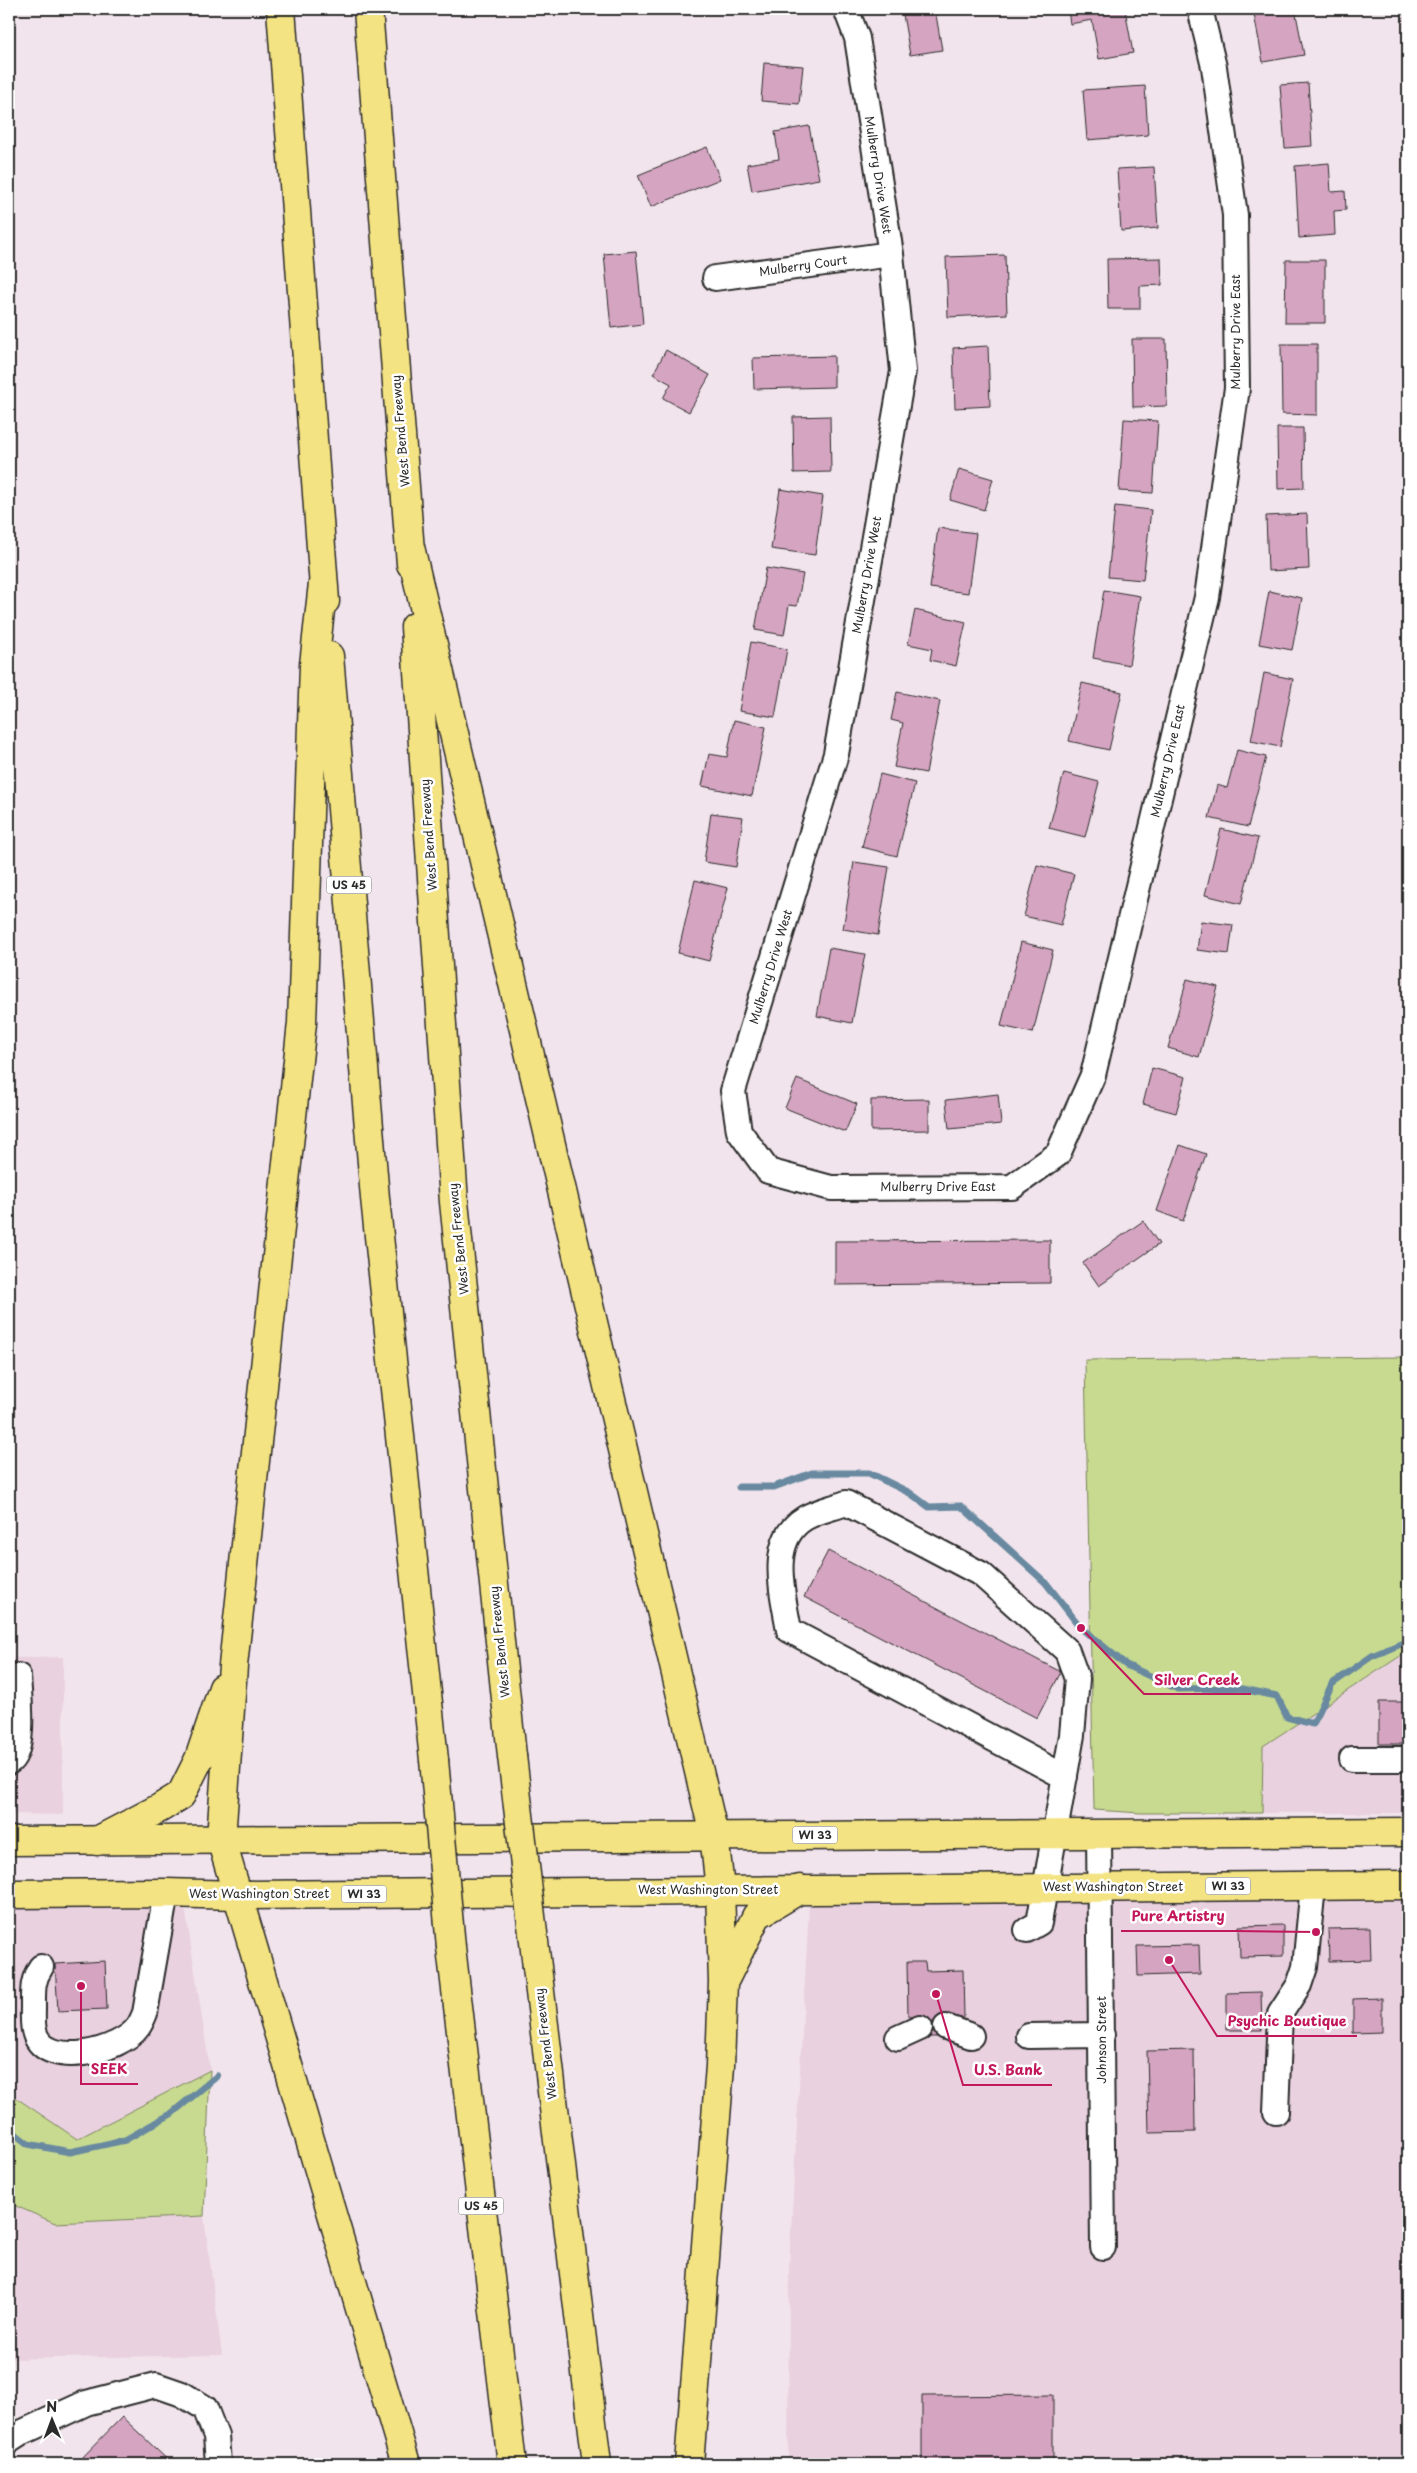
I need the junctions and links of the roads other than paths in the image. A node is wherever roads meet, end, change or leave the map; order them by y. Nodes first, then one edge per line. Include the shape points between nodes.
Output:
1 (281, 9) edge
2 (368, 9) edge
3 (846, 9) edge
4 (1200, 9) edge
5 (891, 254) junction
6 (715, 278) dead end
7 (410, 547) junction
8 (323, 583) junction
9 (739, 1131) joint
10 (233, 1666) junction
11 (18, 1676) dead end
12 (1352, 1759) dead end
13 (1408, 1759) edge
14 (9, 1762) edge
15 (1065, 1777) junction
16 (1408, 1832) edge
17 (1056, 1834) junction
18 (1099, 1834) junction
19 (714, 1835) junction
20 (221, 1839) junction
21 (9, 1841) edge
22 (97, 1841) junction
23 (1408, 1885) edge
24 (1313, 1886) junction
25 (1101, 1887) junction
26 (1047, 1888) junction
27 (720, 1889) junction
28 (800, 1889) junction
29 (166, 1893) junction
30 (9, 1894) edge
31 (236, 1895) junction
32 (1027, 1930) dead end
33 (41, 1967) dead end
34 (723, 1982) junction
35 (946, 2027) dead end
36 (920, 2028) dead end
37 (1102, 2035) junction
38 (971, 2036) dead end
39 (1029, 2036) dead end
40 (898, 2038) dead end
41 (1276, 2112) dead end
42 (1103, 2247) dead end
43 (9, 2441) edge
44 (218, 2464) edge
45 (406, 2464) edge
46 (512, 2464) edge
47 (598, 2464) edge
48 (689, 2464) edge

1 - 8 main road, US 45
2 - 7 main road, West Bend Freeway
3 - 5 street, Mulberry Drive West via 857,38
4 - 9 street, Mulberry Drive East via 1214,67 1234,215 1237,388 1207,597 1093,1075 1058,1154 1012,1187 831,1188 768,1171
5 - 6 street, Mulberry Court
5 - 9 street, Mulberry Drive West via 902,371 847,695 836,754 733,1090
7 - 19 main road
7 - 47 main road, West Bend Freeway, bridge via 454,1202 512,1756
8 - 10 main road via 314,665 302,1023
8 - 46 main road, US 45, bridge via 375,1198 451,1948
10 - 20 main road
10 - 22 main road via 214,1710 199,1759 181,1795
11 - 14 street via 20,1738
12 - 13 street
15 - 15 street via 1077,1679 1066,1651 981,1574 846,1503 805,1518 787,1535 779,1571 789,1630
15 - 17 street
16 - 18 main road, WI 33
17 - 18 main road, WI 33
17 - 19 main road, WI 33
17 - 26 street
18 - 25 street, Johnson Street
19 - 20 main road, WI 33
19 - 27 main road
20 - 22 main road, WI 33
20 - 31 main road
21 - 22 main road, WI 33
23 - 24 main road, West Washington Street / WI 33
24 - 25 main road, West Washington Street / WI 33
24 - 41 street via 1305,1968 1299,1985 1280,2014
25 - 26 main road, West Washington Street / WI 33
25 - 37 street, Johnson Street
26 - 28 main road, West Washington Street / WI 33
26 - 32 street via 1039,1923
27 - 28 main road, West Washington Street / WI 33
27 - 31 main road, West Washington Street / WI 33
27 - 34 main road
28 - 34 main road via 757,1915
29 - 30 main road, West Washington Street / WI 33
29 - 31 main road, West Washington Street / WI 33
29 - 33 street via 145,2013 138,2028 122,2040 101,2050 77,2054 57,2052 43,2046 35,2034 32,1986
31 - 45 main road
34 - 48 main road via 720,2066
35 - 38 street
36 - 40 street
37 - 39 street
37 - 42 street, Johnson Street
43 - 44 street via 86,2403 156,2385 182,2394 205,2408 216,2436

